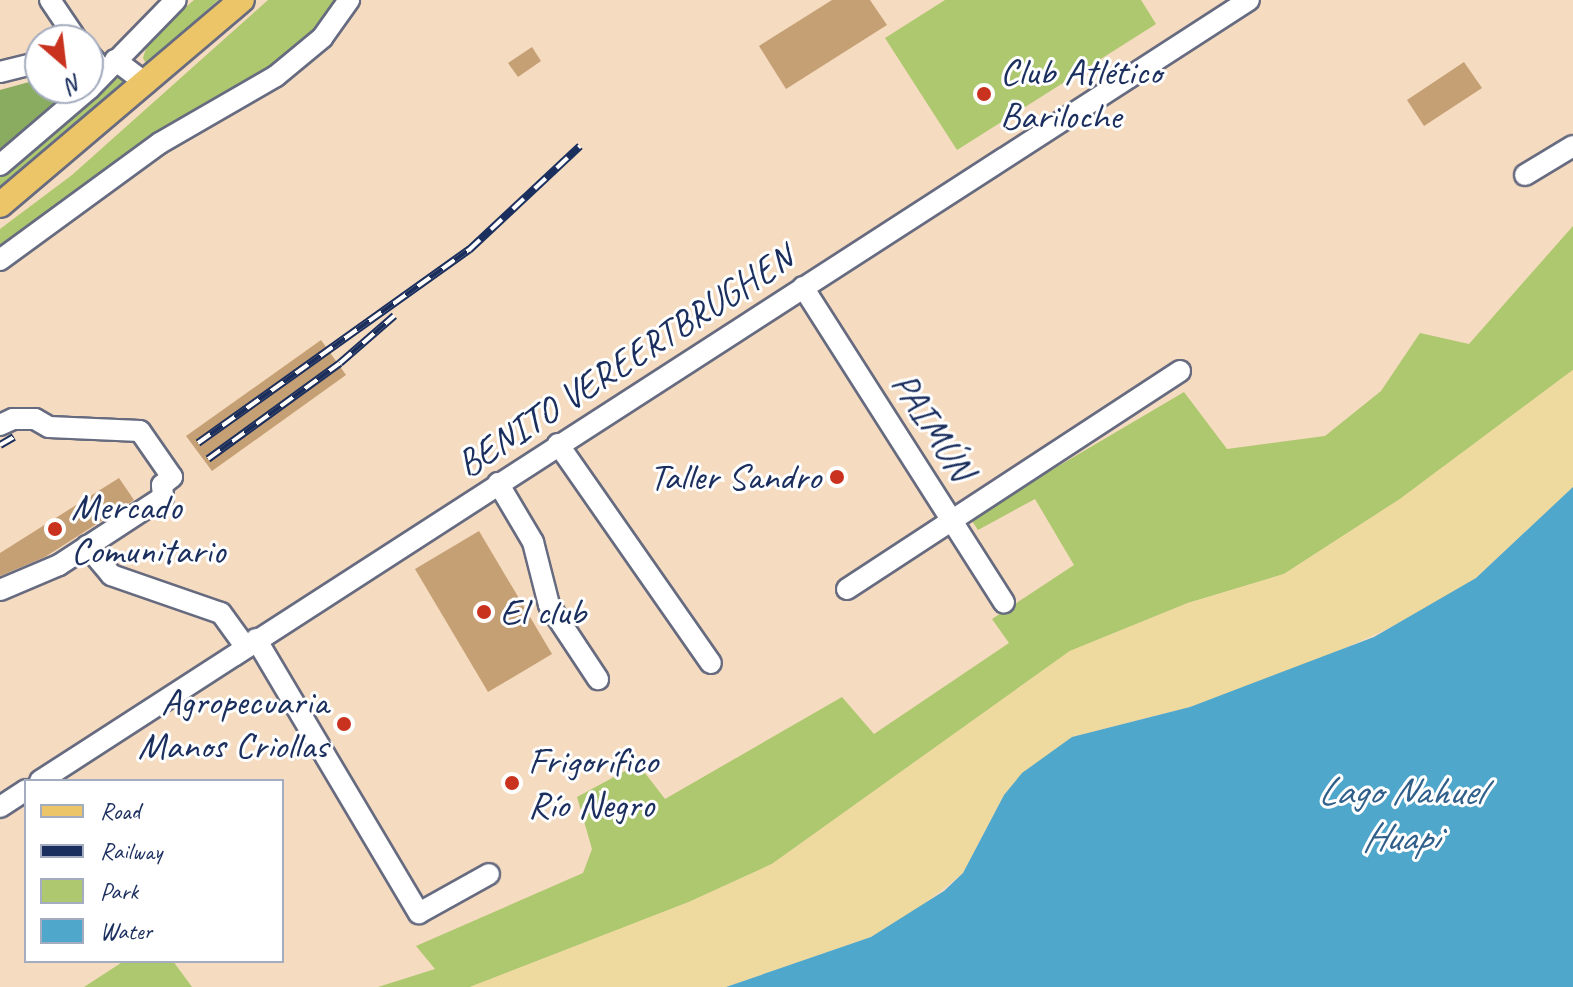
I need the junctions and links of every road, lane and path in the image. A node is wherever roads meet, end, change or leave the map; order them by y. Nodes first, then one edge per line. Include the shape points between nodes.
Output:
1 (50, 0) edge
2 (242, 0) edge
3 (349, 0) edge
4 (1249, 0) edge
5 (167, 3) edge
6 (66, 24) edge
7 (104, 53) edge
8 (104, 62) edge
9 (24, 66) edge
10 (0, 72) edge
11 (146, 83) junction
12 (56, 104) edge
13 (1573, 146) edge
14 (0, 165) edge
15 (1525, 175) dead end
16 (0, 205) edge
17 (0, 260) edge
18 (803, 287) junction
19 (1180, 371) dead end
20 (0, 425) edge
21 (558, 444) junction
22 (498, 483) junction
23 (953, 519) junction
24 (87, 546) junction
25 (847, 589) dead end
26 (0, 590) edge
27 (1004, 602) dead end
28 (250, 642) junction
29 (711, 663) dead end
30 (598, 679) dead end
31 (43, 779) edge
32 (24, 791) edge
33 (0, 807) edge
34 (489, 874) dead end

1 - 6 street
2 - 11 main road
3 - 17 street via 322,38 276,76 160,143
4 - 18 street, BENITO VEREERTBRUGHEN
5 - 7 street
8 - 11 street
9 - 10 street
11 - 16 main road
12 - 14 street
13 - 15 street
18 - 21 street, BENITO VEREERTBRUGHEN
18 - 23 street, PAIMÚN
19 - 23 street
20 - 24 street via 35,419 49,427 140,431 149,441 172,477 162,485 163,497
21 - 22 street, BENITO VEREERTBRUGHEN
21 - 29 street
22 - 28 street, BENITO VEREERTBRUGHEN
22 - 30 street via 533,542 549,605
23 - 25 street
23 - 27 street, PAIMÚN
24 - 26 street
24 - 28 street via 111,575 221,613
28 - 31 street, BENITO VEREERTBRUGHEN
28 - 34 street via 419,913
32 - 33 street

